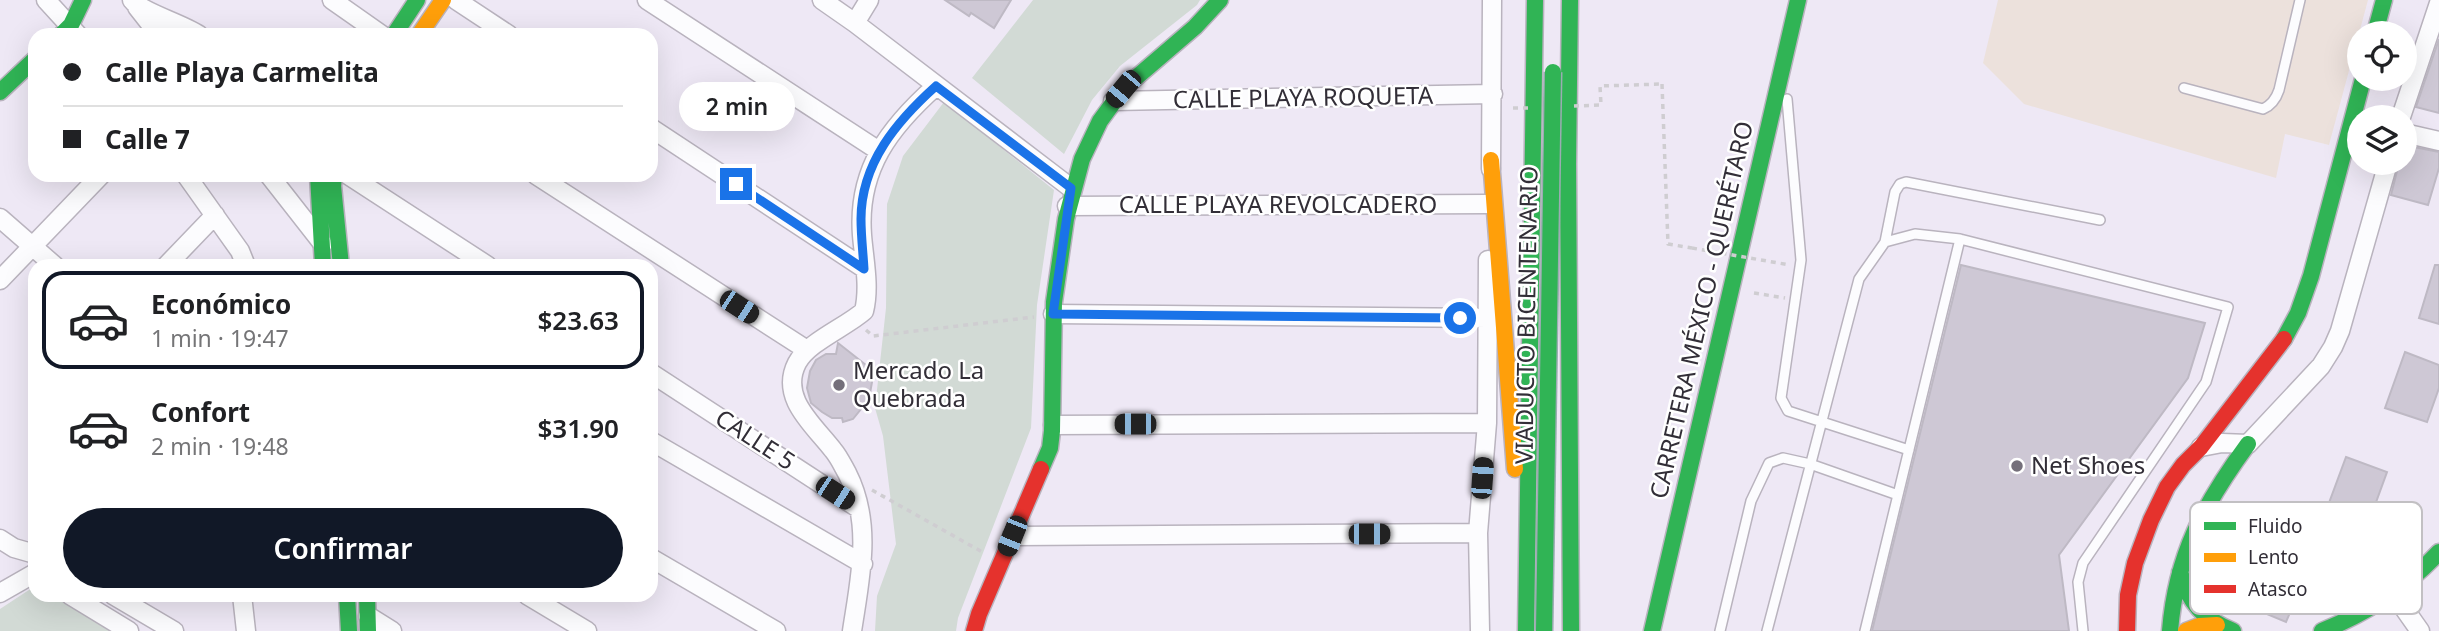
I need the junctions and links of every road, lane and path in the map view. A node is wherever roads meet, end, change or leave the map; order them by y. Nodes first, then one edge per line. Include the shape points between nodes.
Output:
1 (46, 0) edge
2 (83, 0) edge
3 (332, 0) edge
4 (417, 0) edge
5 (443, 0) edge
6 (456, 0) edge
7 (647, 0) edge
8 (822, 0) edge
9 (869, 0) edge
10 (1220, 0) edge
11 (1492, 0) edge
12 (1535, 0) edge
13 (1570, 0) edge
14 (1798, 0) edge
15 (2300, 0) edge
16 (2384, 0) edge
17 (2439, 3) edge
18 (134, 4) edge
19 (2378, 21) edge
20 (855, 23) junction
21 (2435, 27) edge
22 (67, 28) edge
23 (72, 28) edge
24 (153, 28) edge
25 (189, 28) edge
26 (372, 28) edge
27 (399, 28) edge
28 (424, 28) edge
29 (498, 28) edge
30 (1553, 60) dead end
31 (1784, 62) junction
32 (28, 66) edge
33 (936, 86) junction
34 (2184, 88) dead end
35 (2360, 91) edge
36 (0, 92) edge
37 (1493, 94) junction
38 (1112, 101) junction
39 (2406, 105) edge
40 (1563, 106) dead end
41 (1538, 107) dead end
42 (1513, 108) dead end
43 (658, 133) edge
44 (2417, 136) edge
45 (2439, 141) edge
46 (879, 150) junction
47 (1492, 160) junction
48 (2385, 175) edge
49 (94, 182) edge
50 (191, 182) edge
51 (275, 182) edge
52 (318, 182) edge
53 (333, 182) edge
54 (359, 182) edge
55 (547, 182) edge
56 (1071, 188) junction
57 (1489, 204) junction
58 (1067, 206) junction
59 (215, 215) junction
60 (0, 218) edge
61 (2100, 220) dead end
62 (1960, 239) junction
63 (322, 242) junction
64 (1885, 242) junction
65 (31, 245) junction
66 (47, 259) edge
67 (173, 259) edge
68 (243, 259) edge
69 (335, 259) edge
70 (339, 259) edge
71 (477, 259) edge
72 (1790, 265) dead end
73 (864, 269) junction
74 (0, 280) edge
75 (1731, 289) junction
76 (1785, 299) dead end
77 (1053, 314) junction
78 (1487, 318) junction
79 (853, 320) junction
80 (807, 350) junction
81 (658, 378) edge
82 (1570, 391) junction
83 (1822, 421) junction
84 (1486, 423) junction
85 (1054, 425) junction
86 (2248, 444) junction
87 (658, 445) edge
88 (2201, 447) junction
89 (1909, 450) junction
90 (1810, 464) junction
91 (849, 477) junction
92 (1898, 495) junction
93 (2210, 502) edge
94 (858, 508) junction
95 (1478, 533) junction
96 (1012, 536) junction
97 (7, 544) edge
98 (2190, 546) edge
99 (28, 552) edge
100 (2439, 552) edge
101 (658, 562) edge
102 (1001, 562) junction
103 (863, 564) junction
104 (1527, 565) junction
105 (28, 566) edge
106 (2422, 568) edge
107 (2179, 570) junction
108 (28, 577) edge
109 (0, 593) edge
110 (2190, 601) edge
111 (81, 602) edge
112 (125, 602) edge
113 (244, 602) edge
114 (347, 602) edge
115 (366, 602) edge
116 (539, 602) edge
117 (2203, 614) edge
118 (2359, 614) edge
119 (2408, 614) edge
120 (368, 624) edge
121 (2225, 628) edge
122 (129, 631) edge
123 (174, 631) edge
124 (246, 631) edge
125 (349, 631) edge
126 (392, 631) edge
127 (587, 631) edge
128 (776, 631) edge
129 (852, 631) edge
130 (974, 631) edge
131 (1480, 631) edge
132 (1526, 631) edge
133 (1532, 631) edge
134 (1544, 631) edge
135 (1571, 631) edge
136 (1652, 631) edge
137 (1720, 631) edge
138 (1767, 631) edge
139 (1865, 631) edge
140 (2083, 631) edge
141 (2127, 631) edge
142 (2170, 631) edge
143 (2186, 631) edge
144 (2322, 631) edge
145 (2420, 631) edge

1 - 22 street
2 - 23 main road
3 - 26 street
4 - 27 main road
5 - 28 main road
6 - 29 street
7 - 46 street
8 - 20 street
9 - 20 street
10 - 38 main road
11 - 37 street
12 - 104 main road
13 - 82 main road
14 - 31 main road, CARRETERA MÉXICO - QUERÉTARO
15 - 34 lane via 2277,98 2268,107
16 - 19 main road
17 - 21 street
18 - 24 street
18 - 25 street
20 - 33 street
21 - 39 street
30 - 134 main road, VIADUCTO BICENTENARIO, bridge
31 - 75 main road, CARRETERA MÉXICO - QUERÉTARO
31 - 83 lane via 1801,260 1781,398 1788,411
32 - 36 main road
33 - 46 street via 908,111
33 - 56 street
35 - 88 main road via 2311,276 2291,330
37 - 38 street, CALLE PLAYA ROQUETA
37 - 47 street
38 - 56 main road via 1080,160
40 - 72 path, bridge via 1601,105 1600,86 1662,84 1668,244
41 - 42 path, bridge
43 - 73 street
44 - 45 street
46 - 73 street via 865,188 861,218
47 - 57 street
47 - 104 main road via 1510,437
48 - 86 street via 2333,347
49 - 65 street
50 - 59 street
51 - 63 street
52 - 63 main road
53 - 70 main road
54 - 71 street
55 - 80 street
56 - 58 main road
57 - 58 street, CALLE PLAYA REVOLCADERO
57 - 78 street
58 - 77 main road
59 - 67 street
59 - 68 street
60 - 65 street
61 - 64 lane via 1906,182 1895,192
62 - 64 lane via 1915,234
62 - 89 lane
62 - 140 lane via 2228,307 2206,382 2083,563 2078,582
63 - 69 street
64 - 83 lane via 1859,279
65 - 66 street
65 - 74 street
73 - 79 street via 868,297 864,311
75 - 76 path
75 - 136 main road, CARRETERA MÉXICO - QUERÉTARO
77 - 78 street
77 - 79 path via 873,336
77 - 85 main road
78 - 84 street
79 - 80 street
80 - 91 street via 792,377 793,394
81 - 94 street, CALLE 5
82 - 133 main road
82 - 135 main road
83 - 89 lane
83 - 90 lane
84 - 85 street
84 - 95 street
85 - 96 main road via 1050,448
86 - 88 street
86 - 93 main road
87 - 103 street
88 - 141 main road via 2167,487 2151,520 2135,564
89 - 92 lane
90 - 92 lane
90 - 137 lane via 1783,458 1769,463 1751,500
90 - 138 lane
91 - 94 street
91 - 102 path
92 - 139 lane
94 - 103 street
95 - 96 street
95 - 131 street
96 - 102 main road
97 - 99 street
97 - 105 street
98 - 107 main road
100 - 106 main road
101 - 128 street
102 - 130 main road
103 - 129 street
104 - 132 main road
107 - 110 main road
107 - 142 main road
108 - 109 street
111 - 122 street
112 - 123 street
113 - 124 street
114 - 125 main road
115 - 120 main road
116 - 127 street
117 - 121 main road
118 - 144 main road
119 - 145 street
120 - 126 street
121 - 143 main road via 2199,626

